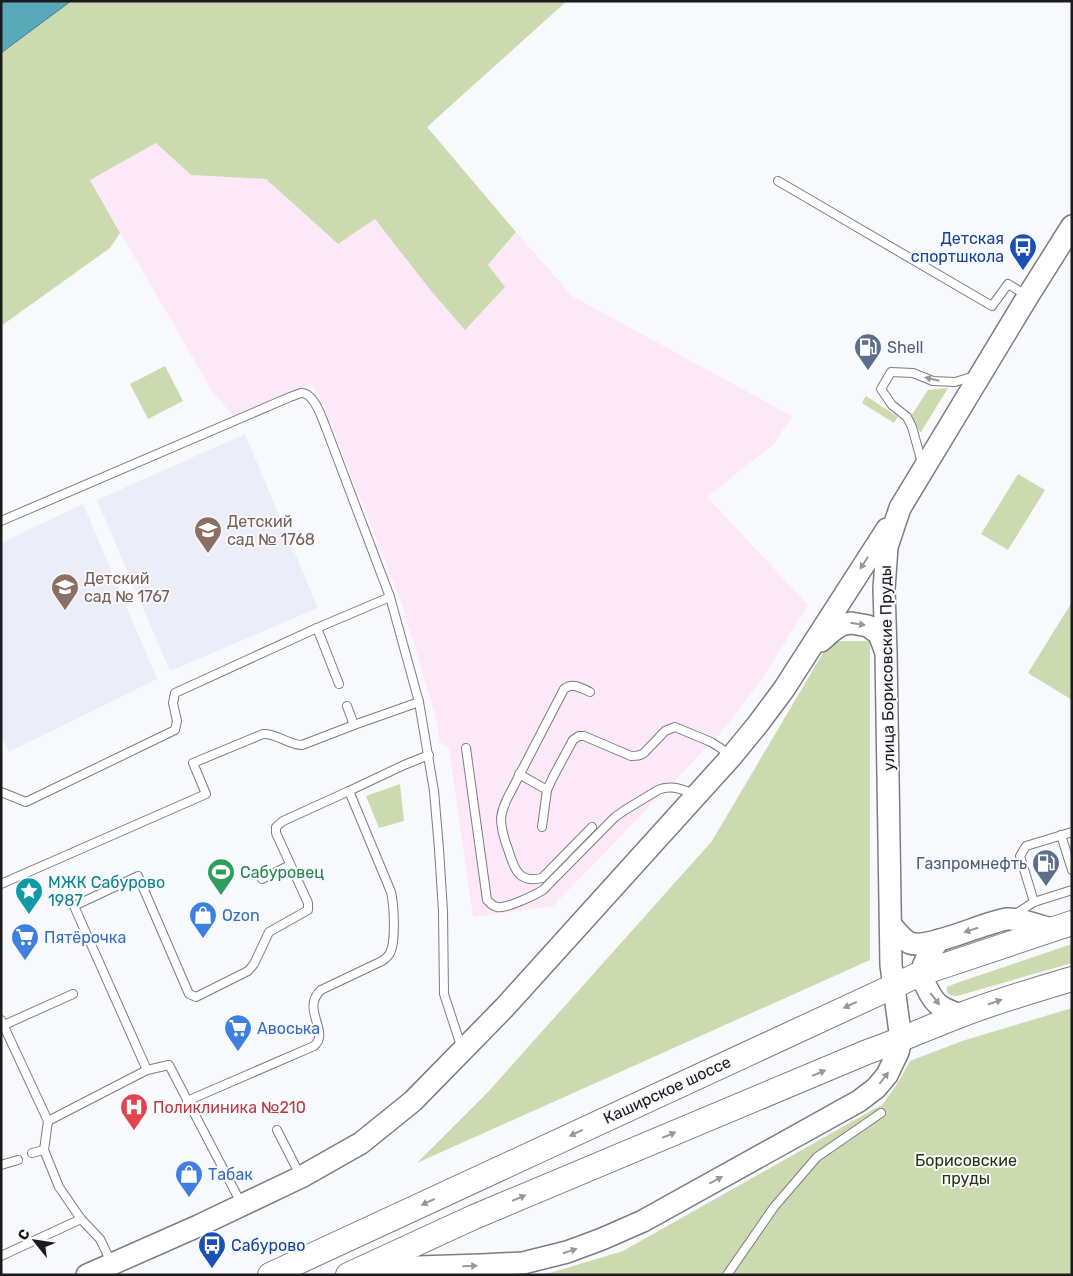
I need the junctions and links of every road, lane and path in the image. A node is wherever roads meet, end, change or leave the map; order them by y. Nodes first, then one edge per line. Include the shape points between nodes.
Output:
1 (778, 181) dead end
2 (1072, 226) edge
3 (1028, 296) junction
4 (980, 375) junction
5 (923, 468) junction
6 (900, 508) junction
7 (1, 521) edge
8 (390, 597) junction
9 (317, 628) junction
10 (886, 652) junction
11 (804, 657) junction
12 (339, 684) dead end
13 (590, 692) dead end
14 (419, 702) junction
15 (347, 706) dead end
16 (354, 725) junction
17 (466, 748) dead end
18 (428, 755) junction
19 (731, 757) junction
20 (519, 774) junction
21 (548, 790) junction
22 (349, 791) junction
23 (1, 792) edge
24 (697, 794) junction
25 (542, 827) dead end
26 (592, 827) dead end
27 (1072, 832) edge
28 (1062, 835) junction
29 (290, 865) junction
30 (1072, 870) edge
31 (262, 879) dead end
32 (1, 884) edge
33 (1072, 890) edge
34 (1034, 902) junction
35 (1008, 919) junction
36 (891, 925) junction
37 (1062, 926) edge
38 (939, 940) junction
39 (922, 972) junction
40 (1072, 979) edge
41 (894, 985) junction
42 (73, 994) dead end
43 (960, 1015) junction
44 (3, 1022) edge
45 (901, 1040) junction
46 (462, 1050) junction
47 (147, 1070) junction
48 (187, 1101) junction
49 (881, 1113) dead end
50 (48, 1121) junction
51 (278, 1130) dead end
52 (44, 1150) junction
53 (32, 1153) dead end
54 (18, 1160) dead end
55 (1, 1165) edge
56 (301, 1177) junction
57 (242, 1204) junction
58 (81, 1219) junction
59 (1, 1256) edge
60 (523, 1263) junction
61 (111, 1264) junction
62 (386, 1268) junction
63 (355, 1272) edge
64 (87, 1275) edge
65 (270, 1275) edge
66 (416, 1275) edge
67 (506, 1275) edge
68 (727, 1275) edge

1 - 3 lane via 992,306 1008,284
2 - 3 main road, улица Борисовские Пруды
3 - 4 main road, улица Борисовские Пруды
4 - 5 main road, улица Борисовские Пруды
4 -> 5 lane via 955,382 891,372 881,389 892,405 907,417
5 - 6 main road, улица Борисовские Пруды
6 - 10 main road, улица Борисовские Пруды via 887,547 884,589
6 -> 11 main road
7 - 8 lane via 302,393 314,401 318,410
8 - 9 lane
8 - 14 lane
9 - 12 lane
9 - 23 lane via 175,693 175,730 26,802
11 -> 10 main road via 831,632 851,623 868,626 879,634
10 - 36 main road, улица Борисовские Пруды
11 - 19 main road via 784,689
13 - 20 lane via 575,686 564,689
14 - 16 lane
14 - 18 lane
15 - 16 lane
16 - 32 lane via 302,745 263,734 193,763 206,794
17 - 24 lane via 487,900 499,907 543,890 616,817 658,790 671,787
18 - 22 lane
18 - 46 lane via 442,893 444,994
19 - 21 lane via 711,742 675,727 665,731 641,755 635,756 579,736 573,740
19 - 24 main road
20 - 21 lane
20 - 26 lane via 503,809 501,825 514,868 521,876 532,880 542,878
21 - 25 lane
22 - 29 lane via 276,827
22 - 48 lane via 391,892 394,912 391,952 382,961 316,994 312,1004 319,1037 317,1044
24 - 46 main road
27 - 28 lane
28 - 30 lane
28 - 34 lane via 1026,846 1020,856
29 - 31 lane
29 - 47 lane via 308,903 306,913 269,932 248,971 196,997 189,994 138,876 74,906
33 - 34 lane
34 - 35 lane
35 - 37 main road
35 -> 38 main road
36 - 38 main road via 910,943 919,945
36 - 41 main road, улица Борисовские Пруды
37 - 39 main road, Каширское шоссе
38 - 39 main road via 927,956
39 - 41 main road, Каширское шоссе
39 -> 43 main road via 936,1004
43 -> 40 main road
41 - 45 main road, улица Борисовские Пруды
41 -> 65 main road, Каширское шоссе
42 - 44 lane
43 - 45 main road
44 - 50 lane
60 -> 45 main road via 567,1252 643,1221 858,1101 887,1075
63 -> 45 main road via 474,1217
46 - 56 main road via 413,1101 361,1143
47 - 48 lane via 169,1066
47 - 50 lane
48 - 57 lane
49 - 68 lane via 817,1157 774,1206
50 - 52 lane
51 - 56 lane
52 - 53 lane
52 - 58 lane via 59,1187
54 - 55 lane
56 - 57 main road
57 - 61 main road
58 - 59 lane
58 - 61 lane via 100,1239
62 -> 60 main road
60 - 67 main road
61 - 64 main road
62 - 63 main road
62 - 66 main road

